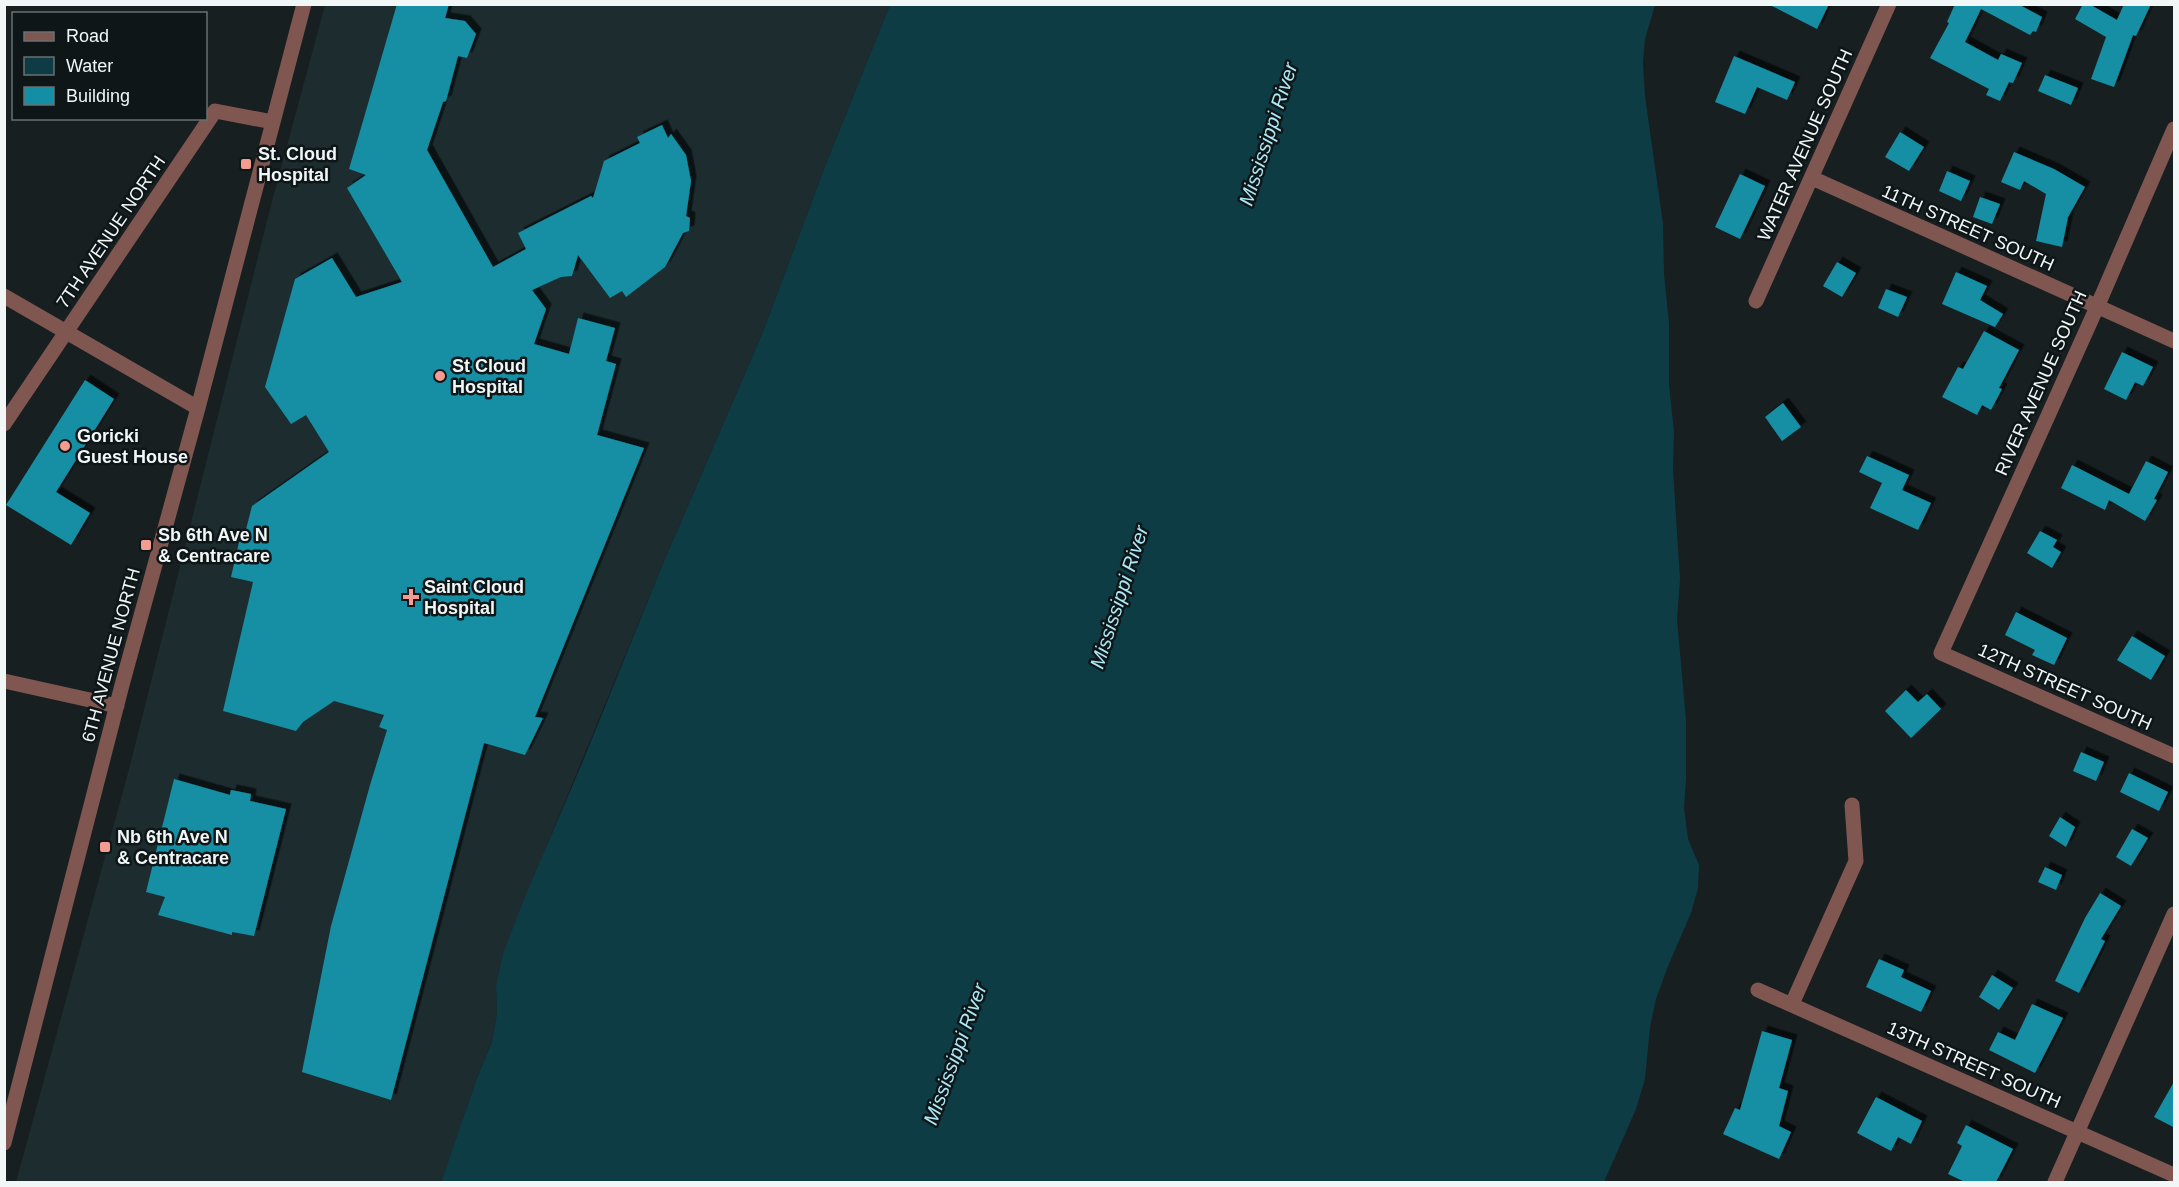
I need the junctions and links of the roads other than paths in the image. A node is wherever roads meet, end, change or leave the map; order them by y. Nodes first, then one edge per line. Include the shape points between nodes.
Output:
1 (304, 4) edge
2 (1889, 4) edge
3 (273, 122) junction
4 (2175, 129) edge
5 (1812, 178) junction
6 (4, 296) edge
7 (1756, 301) dead end
8 (2097, 307) junction
9 (67, 333) junction
10 (2175, 341) edge
11 (198, 408) junction
12 (4, 424) edge
13 (1941, 653) joint
14 (4, 681) edge
15 (117, 706) junction
16 (2175, 756) edge
17 (1852, 805) dead end
18 (2175, 914) edge
19 (1758, 990) dead end
20 (1792, 1005) junction
21 (2077, 1132) junction
22 (4, 1143) edge
23 (2175, 1175) edge
24 (2055, 1182) edge

1 - 3 street, 6TH AVENUE NORTH
2 - 5 street, WATER AVENUE SOUTH
3 - 9 street, 7TH AVENUE NORTH via 215,111
3 - 11 street, 6TH AVENUE NORTH
4 - 8 street, RIVER AVENUE SOUTH
5 - 7 street, WATER AVENUE SOUTH
5 - 8 street, 11TH STREET SOUTH
6 - 9 street
8 - 10 street, 11TH STREET SOUTH
8 - 13 street, RIVER AVENUE SOUTH
9 - 11 street
9 - 12 street, 7TH AVENUE NORTH
11 - 15 street, 6TH AVENUE NORTH
13 - 16 street, 12TH STREET SOUTH
14 - 15 street
15 - 22 street, 6TH AVENUE NORTH
17 - 20 street via 1856,861
18 - 21 street
19 - 20 street, 13TH STREET SOUTH
20 - 21 street, 13TH STREET SOUTH
21 - 23 street, 13TH STREET SOUTH
21 - 24 street

